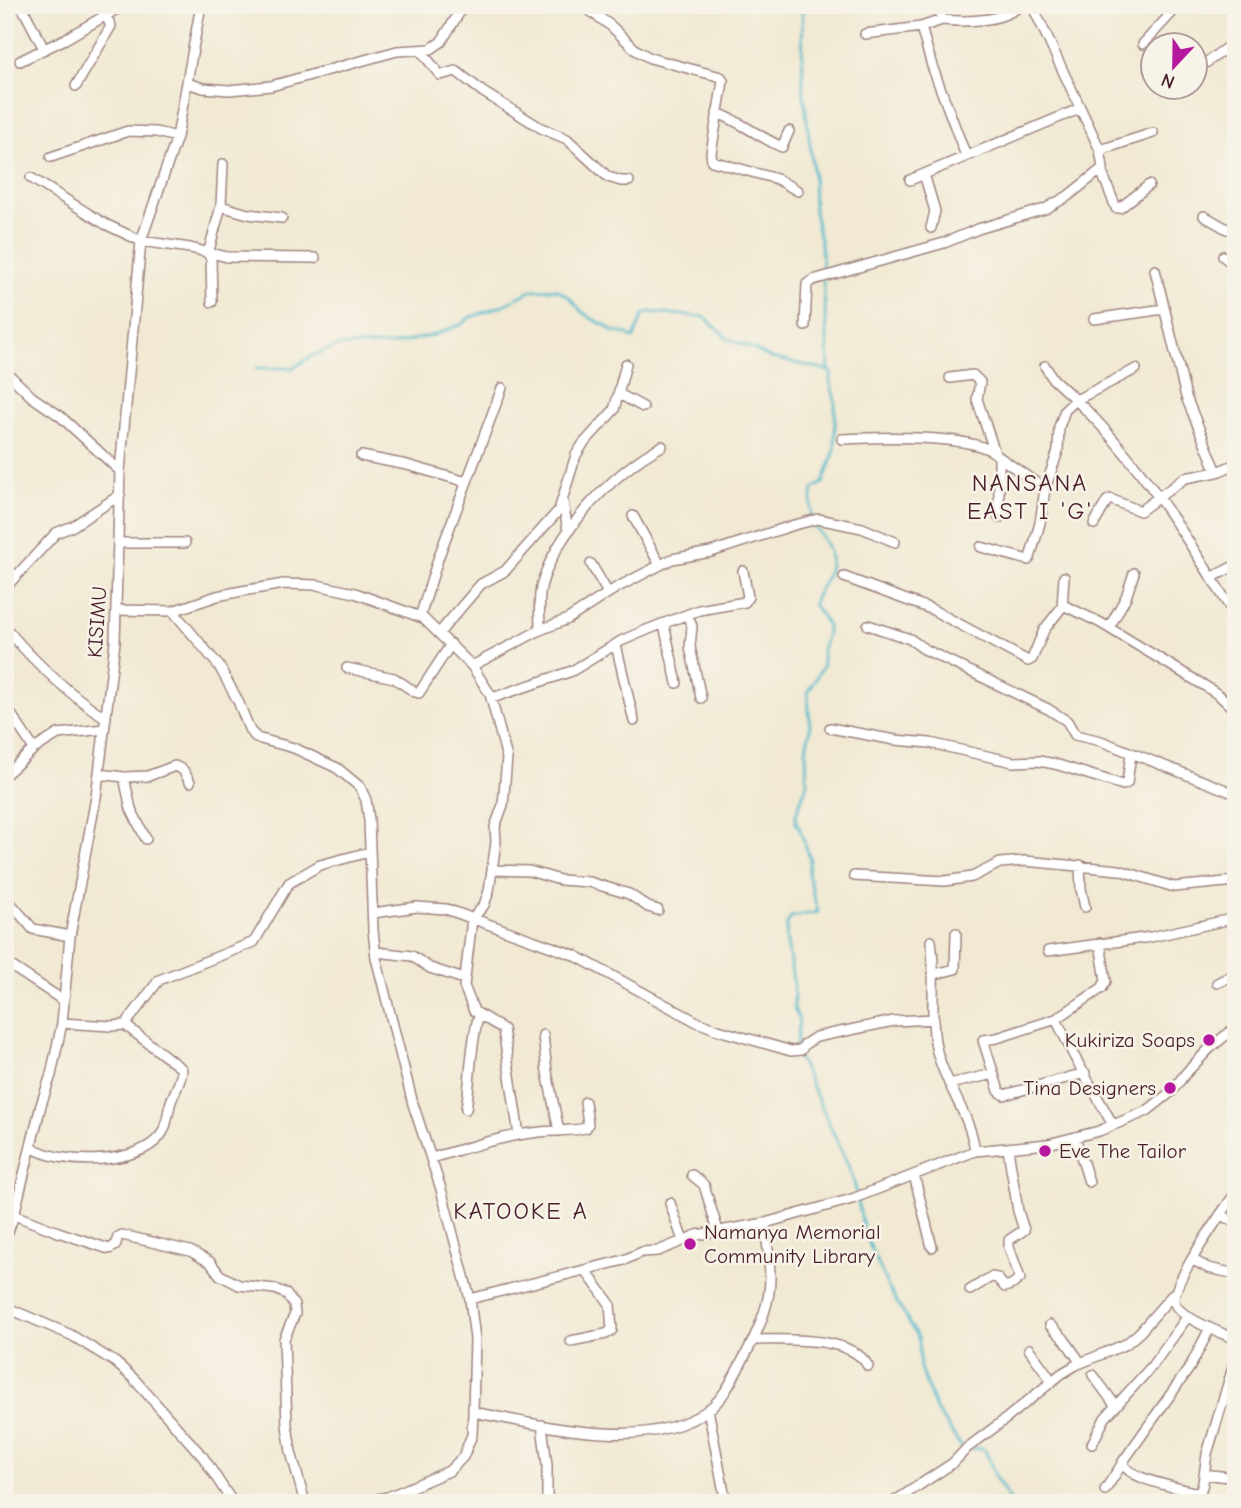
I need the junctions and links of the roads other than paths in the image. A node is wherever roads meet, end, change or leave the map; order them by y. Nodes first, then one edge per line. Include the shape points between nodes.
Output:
1 (21, 5) edge
2 (132, 5) edge
3 (201, 5) edge
4 (464, 5) edge
5 (582, 5) edge
6 (938, 5) edge
7 (1021, 5) edge
8 (1032, 5) edge
9 (1179, 5) edge
10 (106, 16) junction
11 (942, 20) junction
12 (921, 27) junction
13 (1154, 32) edge
14 (865, 34) dead end
15 (1236, 41) edge
16 (44, 49) junction
17 (421, 51) junction
18 (1210, 59) edge
19 (20, 61) dead end
20 (187, 83) junction
21 (76, 86) dead end
22 (1079, 109) junction
23 (717, 113) junction
24 (789, 131) dead end
25 (1153, 132) dead end
26 (177, 137) junction
27 (1100, 150) junction
28 (967, 156) junction
29 (51, 157) dead end
30 (223, 164) dead end
31 (1101, 170) junction
32 (923, 174) junction
33 (31, 178) dead end
34 (910, 180) dead end
35 (629, 181) dead end
36 (1149, 185) dead end
37 (798, 191) dead end
38 (221, 206) junction
39 (1204, 216) dead end
40 (282, 218) dead end
41 (931, 228) dead end
42 (1236, 228) edge
43 (141, 241) junction
44 (208, 254) junction
45 (1223, 257) dead end
46 (315, 258) dead end
47 (1236, 267) edge
48 (1155, 270) dead end
49 (212, 302) dead end
50 (1164, 309) junction
51 (1094, 319) dead end
52 (805, 326) dead end
53 (626, 365) dead end
54 (1045, 366) dead end
55 (1136, 369) dead end
56 (6, 373) edge
57 (950, 378) dead end
58 (502, 388) dead end
59 (619, 394) junction
60 (1076, 400) junction
61 (643, 407) dead end
62 (842, 439) dead end
63 (662, 446) dead end
64 (996, 454) junction
65 (361, 456) dead end
66 (1236, 464) edge
67 (121, 471) junction
68 (1217, 472) junction
69 (467, 482) junction
70 (1045, 489) junction
71 (120, 495) junction
72 (563, 497) junction
73 (1158, 498) junction
74 (633, 516) dead end
75 (999, 519) dead end
76 (1094, 524) dead end
77 (568, 531) junction
78 (894, 542) dead end
79 (118, 543) junction
80 (185, 543) dead end
81 (981, 547) dead end
82 (591, 564) dead end
83 (660, 565) junction
84 (1236, 565) edge
85 (743, 571) dead end
86 (1134, 573) dead end
87 (844, 577) dead end
88 (1064, 577) dead end
89 (1211, 578) junction
90 (5, 588) edge
91 (608, 593) junction
92 (1062, 607) junction
93 (116, 610) junction
94 (173, 611) junction
95 (687, 615) junction
96 (420, 617) junction
97 (1236, 617) edge
98 (664, 625) junction
99 (868, 625) dead end
100 (5, 627) edge
101 (1109, 628) junction
102 (540, 630) junction
103 (440, 632) junction
104 (451, 644) junction
105 (616, 645) junction
106 (472, 666) junction
107 (347, 668) dead end
108 (677, 683) dead end
109 (492, 698) junction
110 (701, 698) dead end
111 (5, 705) edge
112 (1236, 711) edge
113 (106, 718) junction
114 (634, 720) dead end
115 (830, 728) dead end
116 (104, 729) junction
117 (34, 749) junction
118 (1131, 754) junction
119 (99, 774) junction
120 (5, 775) edge
121 (124, 777) junction
122 (190, 782) dead end
123 (1236, 794) edge
124 (146, 839) dead end
125 (369, 852) junction
126 (1080, 865) junction
127 (492, 870) junction
128 (854, 876) dead end
129 (1236, 881) edge
130 (5, 897) edge
131 (1085, 907) dead end
132 (658, 910) dead end
133 (373, 913) junction
134 (1236, 918) edge
135 (472, 919) junction
136 (956, 933) dead end
137 (70, 936) junction
138 (931, 941) dead end
139 (1100, 943) junction
140 (1048, 951) dead end
141 (376, 952) junction
142 (5, 962) edge
143 (934, 974) junction
144 (464, 978) junction
145 (1236, 978) edge
146 (1217, 983) dead end
147 (64, 1000) junction
148 (479, 1014) junction
149 (1056, 1019) junction
150 (934, 1020) junction
151 (62, 1023) junction
152 (125, 1025) junction
153 (1236, 1027) edge
154 (543, 1035) dead end
155 (1085, 1073) junction
156 (994, 1074) junction
157 (949, 1084) junction
158 (585, 1102) dead end
159 (466, 1110) dead end
160 (1113, 1125) junction
161 (559, 1131) junction
162 (519, 1135) junction
163 (1075, 1137) junction
164 (32, 1147) junction
165 (1008, 1149) junction
166 (975, 1151) junction
167 (431, 1158) junction
168 (692, 1175) dead end
169 (914, 1175) junction
170 (1089, 1182) dead end
171 (1236, 1192) edge
172 (670, 1203) dead end
173 (14, 1214) junction
174 (1220, 1215) junction
175 (1236, 1222) edge
176 (765, 1223) junction
177 (718, 1231) junction
178 (5, 1240) edge
179 (683, 1241) junction
180 (932, 1247) dead end
181 (1192, 1260) junction
182 (585, 1270) junction
183 (1236, 1274) edge
184 (970, 1290) dead end
185 (1174, 1293) junction
186 (470, 1299) junction
187 (5, 1307) edge
188 (1188, 1316) junction
189 (1050, 1325) dead end
190 (1210, 1328) junction
191 (1236, 1339) edge
192 (754, 1340) junction
193 (571, 1341) dead end
194 (1029, 1349) dead end
195 (1236, 1357) edge
196 (1082, 1363) junction
197 (868, 1366) dead end
198 (1093, 1375) dead end
199 (1052, 1381) junction
200 (1115, 1405) junction
201 (708, 1409) junction
202 (473, 1412) junction
203 (542, 1425) junction
204 (1092, 1444) dead end
205 (1122, 1464) junction
206 (1204, 1474) junction
207 (1236, 1478) edge
208 (1105, 1490) dead end
209 (1198, 1498) edge
210 (389, 1500) edge
211 (233, 1503) edge
212 (305, 1503) edge
213 (357, 1503) edge
214 (547, 1503) edge
215 (726, 1503) edge
216 (892, 1503) edge

1 - 16 street
2 - 10 street
3 - 20 street, KISIMU
4 - 17 street via 441,42
5 - 23 street via 650,58 721,77
6 - 11 street
7 - 11 street via 1002,17
8 - 22 street
9 - 13 street
10 - 16 street
10 - 21 street via 111,26
11 - 12 street
12 - 14 street
12 - 28 street
15 - 18 street
16 - 19 street
17 - 20 street via 397,51 271,86 229,90
17 - 35 street via 440,75 456,71 541,128 567,139 608,177
20 - 26 street, KISIMU
22 - 27 street
22 - 28 street
23 - 24 street via 782,147
23 - 37 street via 712,161 777,179
25 - 27 street
26 - 29 street via 128,131
26 - 43 street, KISIMU
27 - 31 street
28 - 32 street
30 - 38 street
31 - 36 street via 1116,208
31 - 52 street via 1045,209 807,284
32 - 34 street
32 - 41 street via 935,211
33 - 43 street
38 - 40 street
38 - 44 street
39 - 42 street via 1227,229
43 - 44 street
43 - 67 street, KISIMU
44 - 46 street
44 - 49 street
45 - 47 street
48 - 50 street
50 - 51 street
50 - 68 street via 1186,397
53 - 59 street
54 - 60 street
55 - 60 street
56 - 67 street
57 - 64 street via 973,376 981,382 977,400
58 - 69 street
59 - 61 street
59 - 72 street via 614,410 576,455
60 - 70 street via 1065,410 1059,427 1058,451
60 - 73 street via 1117,443
62 - 64 street via 887,436 974,444
63 - 77 street via 621,474
64 - 70 street
64 - 75 street
65 - 69 street
66 - 68 street
67 - 71 street, KISIMU
68 - 73 street via 1185,478
69 - 96 street
70 - 81 street via 1028,560
71 - 79 street, KISIMU
71 - 90 street via 55,533
72 - 77 street
72 - 103 street via 559,510 505,571 481,584
73 - 76 street via 1140,512 1110,499
73 - 89 street
74 - 83 street
77 - 102 street via 541,589
78 - 83 street via 862,528 814,520
79 - 80 street
79 - 93 street, KISIMU
82 - 91 street
83 - 91 street
84 - 89 street
85 - 95 street via 748,600
86 - 101 street
87 - 92 street via 932,609 1028,661
88 - 92 street
89 - 97 street
91 - 102 street via 568,619
92 - 101 street
93 - 94 street
93 - 113 street, KISIMU
94 - 96 street via 217,596 295,584 355,593
94 - 125 street via 219,666 250,732 312,755 360,787 369,820
95 - 98 street
95 - 110 street
96 - 103 street
98 - 105 street
98 - 108 street
99 - 118 street via 910,639 1048,709 1067,721 1075,735
100 - 113 street via 48,675
101 - 112 street
102 - 106 street
103 - 104 street
104 - 106 street
104 - 107 street via 419,693 394,678
105 - 109 street via 572,671
105 - 114 street
106 - 109 street
109 - 127 street via 507,758
111 - 117 street
113 - 116 street, KISIMU
115 - 118 street via 930,743 1013,762 1055,764 1123,785
116 - 117 street via 58,734
116 - 119 street, KISIMU
117 - 120 street
118 - 123 street
119 - 121 street
119 - 137 street, KISIMU
121 - 122 street via 148,776 175,766
121 - 124 street via 131,810
125 - 133 street
125 - 152 street via 320,865 289,883 254,942 159,980
126 - 128 street via 1007,862 972,877 945,881
126 - 129 street via 1119,870 1174,887
126 - 131 street
127 - 132 street via 589,882 629,894
127 - 135 street via 487,898
130 - 137 street via 33,929
133 - 135 street via 432,906
133 - 141 street
134 - 139 street
135 - 144 street
135 - 150 street via 574,955 698,1022 796,1051 816,1037 894,1021
136 - 143 street via 955,969
137 - 147 street, KISIMU
138 - 143 street
139 - 140 street
139 - 149 street via 1105,985
141 - 144 street via 412,956 430,968
141 - 167 street via 406,1078
142 - 147 street
143 - 150 street
144 - 148 street via 469,1002
145 - 146 street
147 - 151 street, KISIMU
148 - 159 street
148 - 162 street via 503,1030
149 - 155 street
149 - 156 street via 983,1040
150 - 157 street via 936,1050
151 - 152 street
151 - 164 street, KISIMU
152 - 164 street via 182,1069 159,1138 145,1148 92,1161 41,1153
153 - 160 street via 1210,1048 1171,1092 1147,1111
154 - 161 street
155 - 156 street via 1007,1095 999,1091
155 - 160 street
156 - 157 street
157 - 166 street
158 - 161 street via 588,1126
160 - 163 street
161 - 162 street
162 - 167 street
163 - 165 street
163 - 170 street
164 - 173 street, KISIMU
165 - 166 street
165 - 184 street via 1024,1230 1009,1240 1020,1278 1005,1287 991,1277
166 - 169 street
167 - 186 street
168 - 177 street via 704,1185
169 - 176 street via 856,1198
169 - 180 street
171 - 174 street
172 - 179 street
173 - 178 street, KISIMU
173 - 212 street via 109,1249 122,1235 190,1251 239,1285 286,1294 295,1314 284,1339 287,1425
174 - 175 street
174 - 181 street
176 - 177 street
176 - 192 street via 768,1298
177 - 179 street
179 - 182 street
181 - 183 street
181 - 185 street
182 - 186 street
182 - 193 street via 610,1304 612,1330
185 - 188 street via 1176,1307
185 - 196 street via 1126,1344
186 - 202 street via 475,1339
187 - 211 street via 71,1335 115,1362 203,1457
188 - 190 street
188 - 200 street via 1152,1367
189 - 196 street
190 - 191 street
190 - 205 street via 1197,1356
192 - 197 street via 819,1340 863,1357
192 - 201 street via 728,1388
194 - 199 street
195 - 206 street
196 - 199 street
198 - 200 street
199 - 216 street via 946,1467
200 - 204 street
201 - 203 street via 682,1422 636,1433 565,1431
201 - 215 street
202 - 203 street
202 - 210 street via 472,1435 463,1457 449,1471
203 - 214 street
205 - 208 street
205 - 209 street
206 - 207 street
206 - 209 street
210 - 213 street

